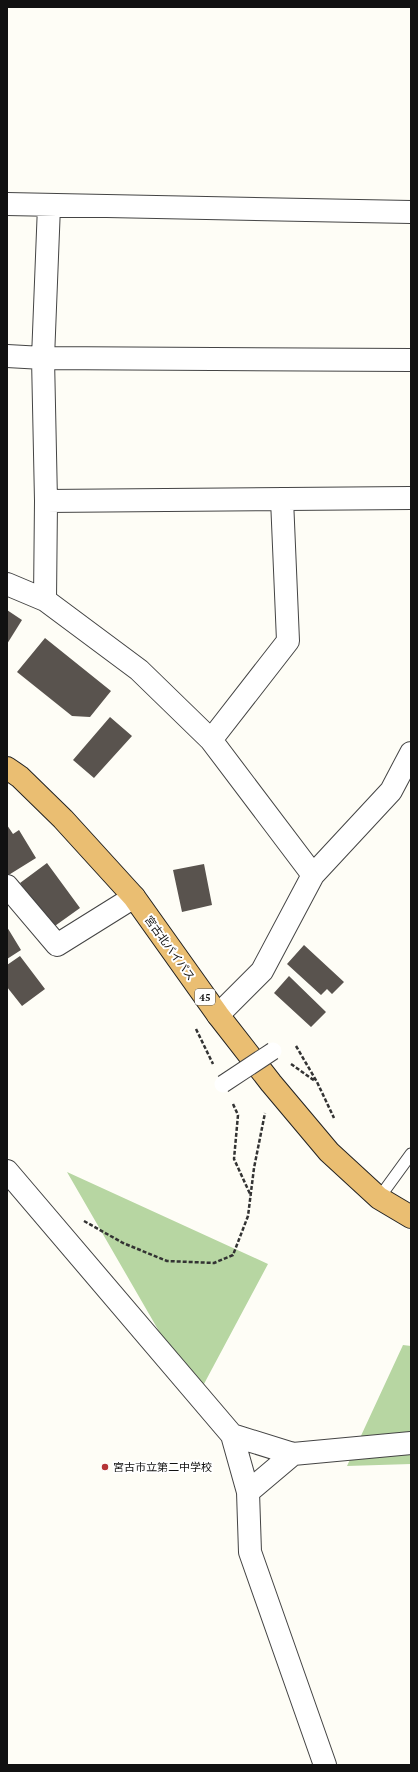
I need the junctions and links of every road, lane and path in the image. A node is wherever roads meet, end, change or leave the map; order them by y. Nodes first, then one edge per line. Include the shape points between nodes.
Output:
1 (7, 204) edge
2 (49, 206) junction
3 (411, 212) edge
4 (7, 356) edge
5 (43, 358) junction
6 (411, 360) edge
7 (282, 498) junction
8 (411, 498) edge
9 (46, 501) junction
10 (7, 584) edge
11 (45, 600) junction
12 (211, 740) junction
13 (411, 753) edge
14 (7, 768) edge
15 (313, 876) junction
16 (7, 886) edge
17 (134, 897) junction
18 (218, 1015) junction
19 (194, 1026) dead end
20 (292, 1040) dead end
21 (273, 1051) joint
22 (317, 1082) junction
23 (271, 1083) junction
24 (223, 1084) junction
25 (337, 1124) dead end
26 (411, 1154) edge
27 (7, 1171) edge
28 (251, 1197) junction
29 (379, 1198) junction
30 (78, 1217) dead end
31 (411, 1217) edge
32 (232, 1435) junction
33 (411, 1443) edge
34 (293, 1454) junction
35 (248, 1492) junction
36 (325, 1765) edge

1 - 2 street
2 - 3 street
2 - 5 street
4 - 5 street
5 - 6 street
5 - 9 street
7 - 8 street
7 - 9 street
7 - 12 street via 288,641
9 - 11 street
10 - 11 street
11 - 12 street via 139,670
12 - 15 street
13 - 15 street via 391,791
14 - 17 highway, 宮古北バイパス / 45 via 64,819
15 - 18 street via 262,971
16 - 17 street via 57,945
17 - 18 highway, 宮古北バイパス / 45
18 - 23 highway, 宮古北バイパス / 45
19 - 24 path
20 - 22 path
21 - 22 path
21 - 24 street, bridge
22 - 25 path
23 - 28 path via 254,1168
23 - 29 highway, 宮古北バイパス / 45 via 329,1152
24 - 28 path via 238,1115 234,1159
26 - 29 lane
27 - 32 street
28 - 30 path via 248,1216 233,1255 214,1263 167,1261 123,1243
29 - 31 highway, 宮古北バイパス / 45
32 - 34 street
32 - 35 street
33 - 34 street
34 - 35 street
35 - 36 street via 250,1552

